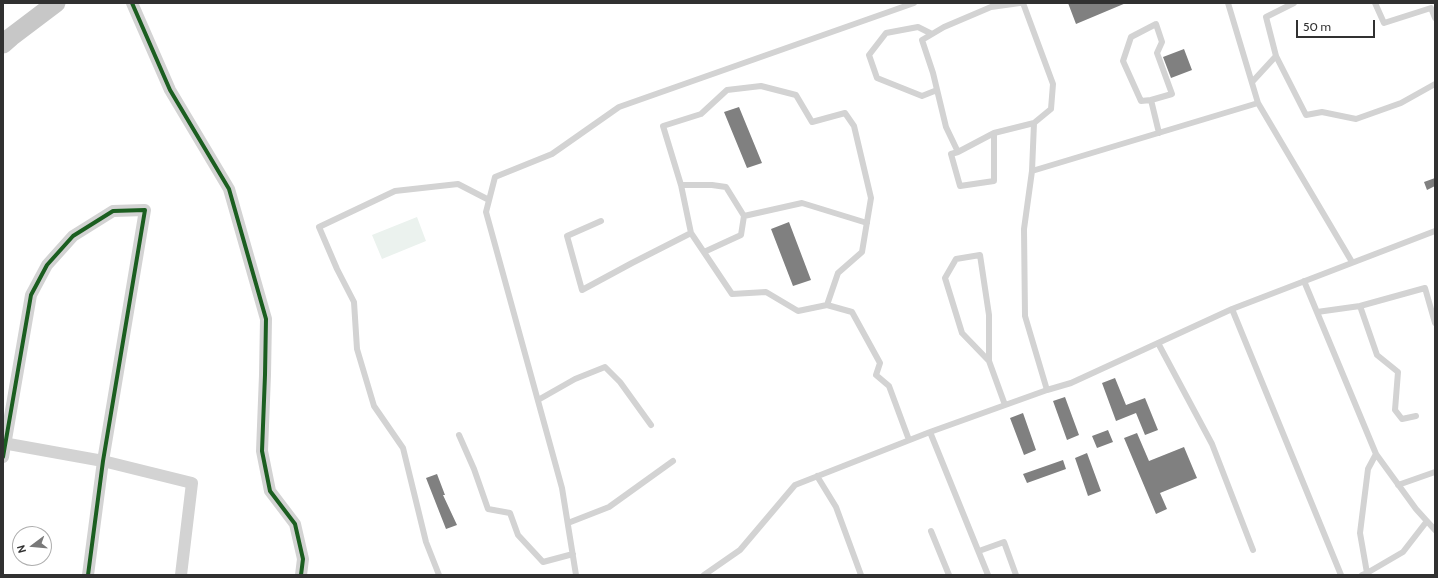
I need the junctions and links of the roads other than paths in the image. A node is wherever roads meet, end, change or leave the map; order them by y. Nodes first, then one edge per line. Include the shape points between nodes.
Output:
1 (56, 3) edge
2 (132, 3) edge
3 (914, 3) edge
4 (1020, 3) edge
5 (1023, 3) edge
6 (1228, 3) edge
7 (1294, 3) edge
8 (1375, 3) edge
9 (1435, 18) edge
10 (932, 34) junction
11 (3, 44) edge
12 (1276, 56) junction
13 (1252, 81) junction
14 (1435, 84) edge
15 (937, 90) junction
16 (1151, 100) junction
17 (1258, 103) junction
18 (1034, 123) junction
19 (994, 133) junction
20 (1159, 133) junction
21 (958, 152) junction
22 (1032, 171) junction
23 (681, 185) junction
24 (489, 200) junction
25 (744, 216) junction
26 (601, 220) dead end
27 (867, 223) junction
28 (1435, 231) edge
29 (691, 233) junction
30 (704, 252) junction
31 (1352, 262) junction
32 (1304, 281) junction
33 (827, 304) junction
34 (1360, 306) junction
35 (1232, 309) junction
36 (1317, 312) junction
37 (1435, 323) edge
38 (1158, 343) junction
39 (988, 361) junction
40 (1047, 390) junction
41 (538, 400) junction
42 (1005, 405) junction
43 (1416, 416) dead end
44 (652, 425) dead end
45 (930, 432) junction
46 (459, 435) dead end
47 (909, 440) junction
48 (4, 444) edge
49 (1376, 454) junction
50 (3, 457) edge
51 (103, 461) junction
52 (672, 461) dead end
53 (1435, 472) edge
54 (817, 476) junction
55 (1398, 485) junction
56 (1427, 521) junction
57 (568, 523) junction
58 (1435, 530) edge
59 (931, 531) dead end
60 (1253, 550) dead end
61 (978, 551) junction
62 (573, 554) junction
63 (1365, 574) edge
64 (88, 575) edge
65 (181, 575) edge
66 (301, 575) edge
67 (439, 575) edge
68 (576, 575) edge
69 (704, 575) edge
70 (861, 575) edge
71 (949, 575) edge
72 (988, 575) edge
73 (1016, 575) edge
74 (1341, 575) edge

1 - 11 main road
2 - 66 street via 170,90 229,189 266,319 262,451 270,491 295,524 303,559
3 - 24 lane via 619,107 552,154 495,177
4 - 10 lane via 991,7
5 - 18 lane via 1053,84 1051,109
6 - 13 lane
7 - 12 lane via 1266,17
8 - 9 lane via 1384,23 1431,8
10 - 15 lane via 922,40
10 - 15 lane via 918,27 886,33 869,55 876,78 922,96
12 - 13 lane
12 - 14 lane via 1306,115 1322,112 1356,119 1401,103
13 - 17 lane
15 - 21 lane via 946,127
16 - 16 lane via 1141,101 1123,61 1131,37 1156,24 1162,42 1157,53 1172,94
16 - 20 lane
17 - 20 lane
17 - 31 lane
18 - 19 lane
18 - 22 lane
19 - 21 lane
19 - 21 lane via 994,181 960,186 951,154
20 - 22 lane
22 - 40 lane via 1024,229 1025,316
23 - 25 lane via 726,187
23 - 27 lane via 663,126 701,114 727,90 761,86 796,95 812,122 845,112 854,126 871,198
23 - 29 lane
24 - 41 lane via 486,212
24 - 67 lane via 458,184 395,191 319,227 354,302 357,349 374,406 403,448 426,542
25 - 27 lane via 802,203
25 - 30 lane via 741,235
26 - 29 lane via 567,236 582,290
27 - 33 lane via 862,252 838,273
28 - 31 lane
29 - 30 lane
30 - 33 lane via 732,294 766,292 798,311
31 - 32 lane
32 - 35 lane
32 - 36 lane
33 - 47 lane via 852,312 880,363 876,375 890,386
34 - 36 lane
34 - 37 lane via 1425,288
34 - 43 lane via 1377,355 1398,372 1395,410 1402,419
35 - 38 lane
35 - 74 lane
36 - 49 lane
38 - 40 lane via 1071,383
38 - 60 lane via 1212,444
39 - 39 lane via 989,315 980,255 956,259 945,278 962,333
39 - 42 lane
40 - 42 lane
41 - 44 lane via 575,379 605,367 620,382
41 - 57 lane via 562,488
42 - 45 lane
45 - 47 lane
45 - 61 lane
46 - 62 lane via 488,509 510,513 518,535 543,562
47 - 54 lane
48 - 50 street
48 - 51 street
48 - 51 street via 31,295 47,265 73,236 112,211 145,210
49 - 55 lane
49 - 63 lane via 1368,469 1360,533
51 - 64 street
51 - 65 street via 192,484
52 - 57 lane via 609,507
53 - 55 lane
54 - 69 lane via 795,485 740,550
54 - 70 lane via 836,507
55 - 56 lane
56 - 58 lane
56 - 63 lane via 1403,552
57 - 62 lane
59 - 71 lane
61 - 72 lane
61 - 73 lane via 1004,542
62 - 68 lane

